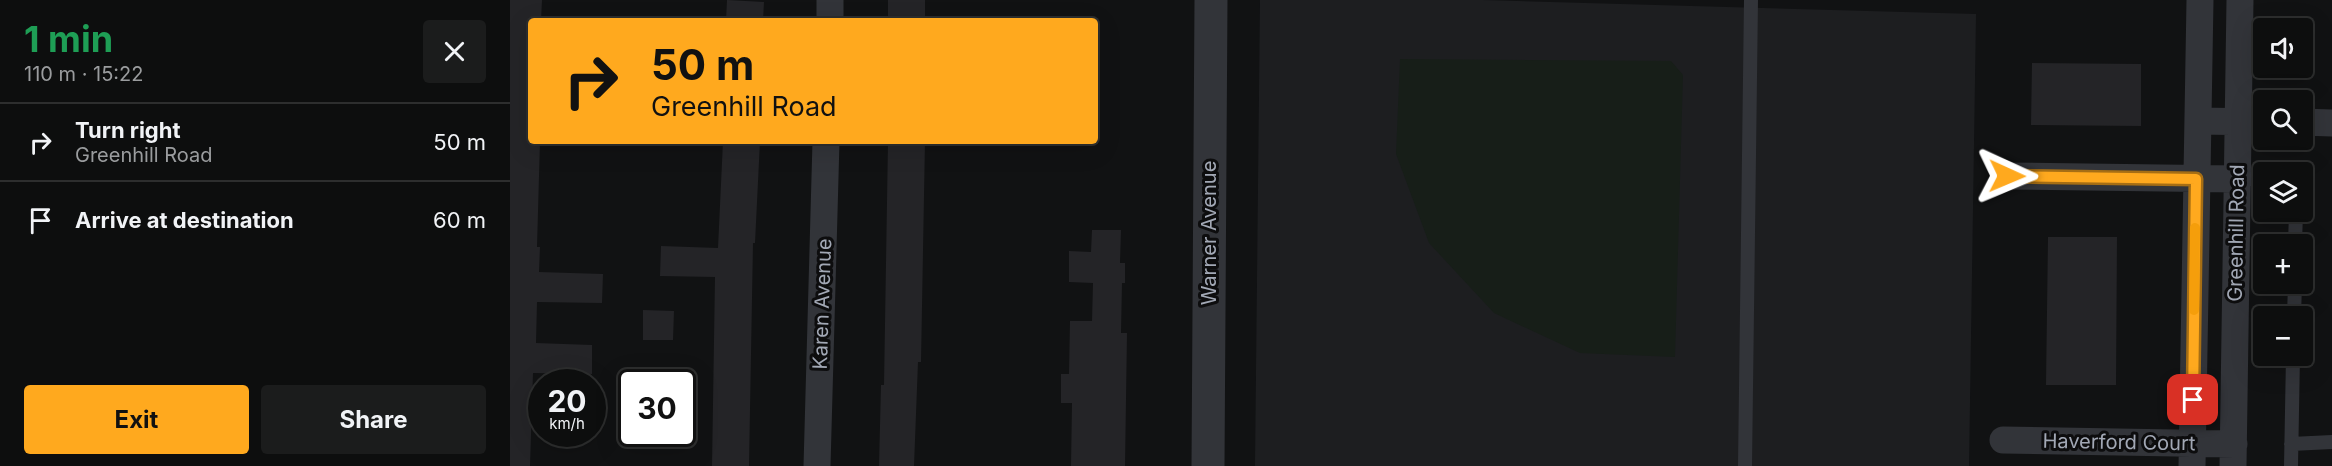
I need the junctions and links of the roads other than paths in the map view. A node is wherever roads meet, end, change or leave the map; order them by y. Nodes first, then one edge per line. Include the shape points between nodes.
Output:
1 (830, 0) edge
2 (1211, 0) edge
3 (1751, 0) edge
4 (2200, 0) edge
5 (2240, 0) edge
6 (830, 18) edge
7 (2198, 121) junction
8 (2251, 122) edge
9 (2313, 123) edge
10 (2332, 123) edge
11 (826, 144) edge
12 (2007, 176) dead end
13 (2196, 179) junction
14 (2250, 179) edge
15 (2293, 366) edge
16 (2003, 440) dead end
17 (2332, 442) edge
18 (2291, 444) junction
19 (2192, 455) edge
20 (2234, 455) edge
21 (817, 466) edge
22 (1208, 466) edge
23 (1745, 466) edge
24 (2291, 466) edge

1 - 6 street
2 - 22 street, Warner Avenue
3 - 23 lane
4 - 7 street, Greenhill Road
5 - 8 street, Greenhill Road
7 - 8 street
7 - 13 street, Greenhill Road
8 - 14 street, Greenhill Road
9 - 10 street
11 - 21 street, Karen Avenue
12 - 13 street
13 - 14 street
13 - 19 street, Greenhill Road
14 - 20 street, Greenhill Road
15 - 18 lane
16 - 19 street, Haverford Court
17 - 18 lane
18 - 24 lane
19 - 20 street, Haverford Court

